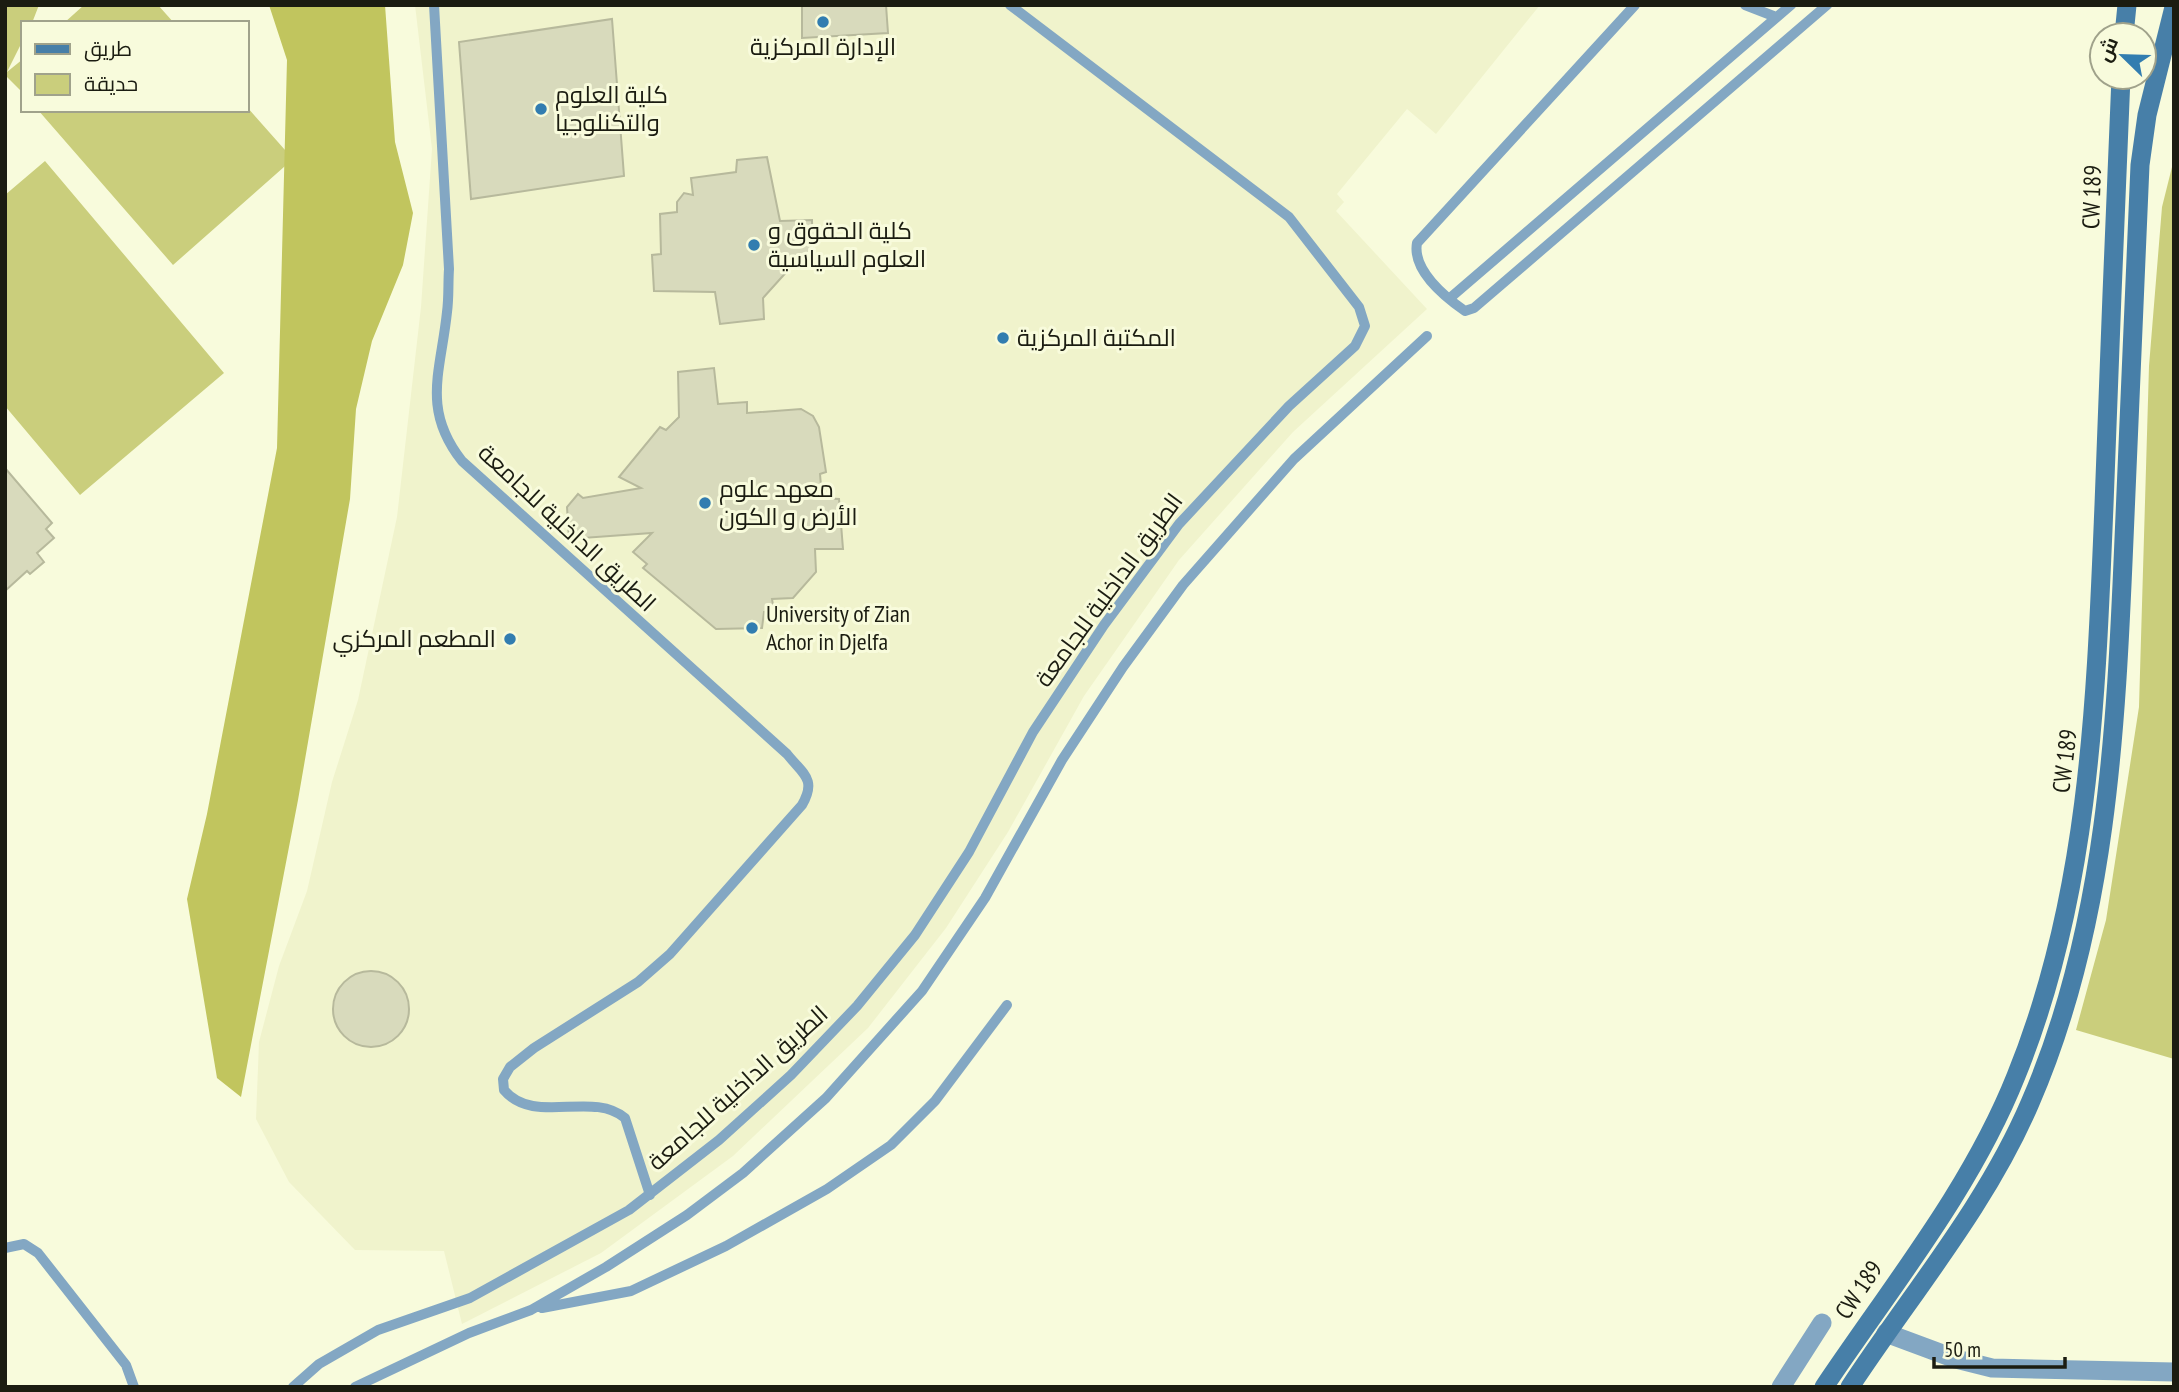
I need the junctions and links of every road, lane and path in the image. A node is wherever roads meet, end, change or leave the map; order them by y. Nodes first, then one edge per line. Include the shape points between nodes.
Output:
1 (434, 5) edge
2 (1010, 5) edge
3 (1634, 5) edge
4 (1745, 5) edge
5 (1791, 5) edge
6 (1828, 5) edge
7 (2174, 8) edge
8 (1776, 17) junction
9 (2120, 91) edge
10 (1450, 298) junction
11 (1427, 336) dead end
12 (1007, 1005) dead end
13 (650, 1195) junction
14 (5, 1248) edge
15 (531, 1310) junction
16 (1822, 1323) dead end
17 (1886, 1333) junction
18 (2174, 1372) edge
19 (134, 1387) edge
20 (293, 1387) edge
21 (355, 1387) edge
22 (1781, 1387) edge
23 (1824, 1387) edge
24 (1850, 1387) edge

1 - 13 lane, الطريق الداخلية للجامعة via 449,269 447,312 436,370 436,411 446,441 594,583 787,754 809,781 810,791 802,805 670,954 638,982 534,1048 510,1067 503,1079 504,1090 515,1100 541,1107 591,1105 617,1111 628,1126
2 - 13 lane, الطريق الداخلية للجامعة via 1289,217 1359,307 1365,326 1355,346 1289,406 1179,524 1120,602 1033,732 962,863 915,935 858,1006 781,1084
3 - 10 lane via 1417,243 1416,258 1422,269
4 - 8 lane
5 - 8 lane
6 - 10 lane via 1474,308 1465,311
7 - 17 main road, CW 189 via 2147,115 2140,164 2117,705 2086,923 2055,1041 2013,1140 1977,1202
8 - 10 lane
9 - 23 main road, CW 189 via 2095,706 2078,847 2064,917 2030,1039 1995,1124 1963,1182
11 - 15 lane via 1294,459 1183,585 1122,667 1062,760 985,898 922,991 881,1039 826,1098 743,1173 641,1245
12 - 15 lane via 934,1101 891,1145 827,1189 631,1291
13 - 20 lane, الطريق الداخلية للجامعة via 470,1298 378,1330 319,1364
14 - 19 lane via 23,1244 38,1253 126,1365
15 - 21 lane via 469,1333
16 - 22 street
17 - 18 street via 1992,1368
17 - 24 main road, CW 189

